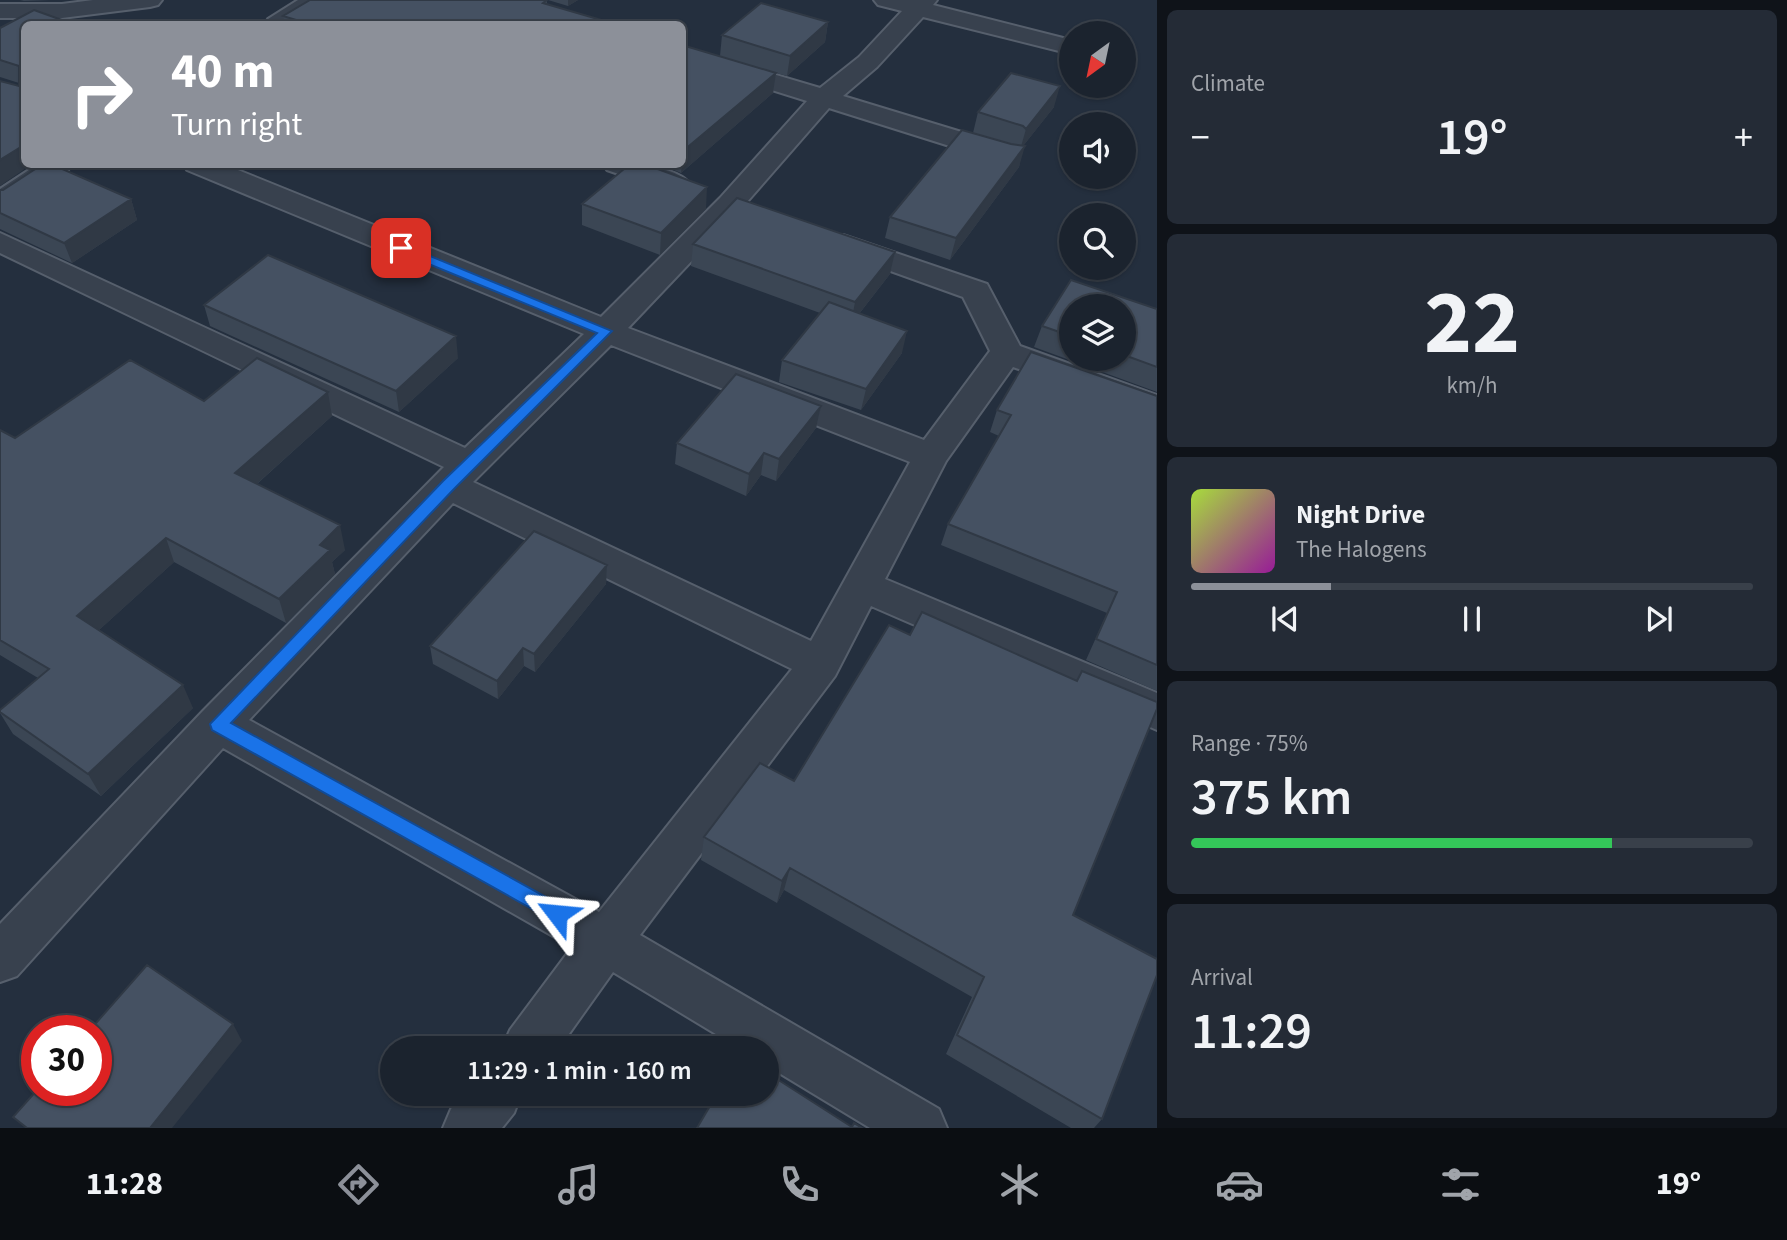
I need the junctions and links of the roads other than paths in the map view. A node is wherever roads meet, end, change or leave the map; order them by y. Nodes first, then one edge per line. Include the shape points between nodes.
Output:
1 (150, 0) edge
2 (314, 0) edge
3 (909, 3) edge
4 (0, 11) edge
5 (282, 21) edge
6 (1059, 44) edge
7 (686, 55) edge
8 (823, 99) junction
9 (1006, 155) edge
10 (52, 168) edge
11 (207, 168) edge
12 (628, 168) edge
13 (0, 202) edge
14 (743, 208) junction
15 (821, 236) edge
16 (0, 242) edge
17 (606, 331) junction
18 (1007, 353) junction
19 (1157, 407) edge
20 (931, 456) junction
21 (459, 475) junction
22 (862, 586) junction
23 (820, 664) junction
24 (1157, 712) edge
25 (218, 724) junction
26 (606, 941) junction
27 (0, 959) edge
28 (537, 1036) edge
29 (486, 1106) edge
30 (470, 1128) edge
31 (920, 1128) edge

1 - 4 street via 62,11
2 - 5 street
3 - 6 street
3 - 8 street via 868,62
7 - 8 street
8 - 9 street
8 - 14 street
10 - 13 street
11 - 17 street
12 - 14 street
14 - 17 street
15 - 18 street via 976,290
16 - 21 street
17 - 20 street
17 - 21 street
18 - 19 street
18 - 20 street
20 - 22 street
21 - 23 street
21 - 25 street
22 - 23 street
22 - 24 street
23 - 26 street
25 - 26 street
25 - 27 street
26 - 28 street
26 - 31 street
29 - 30 street

